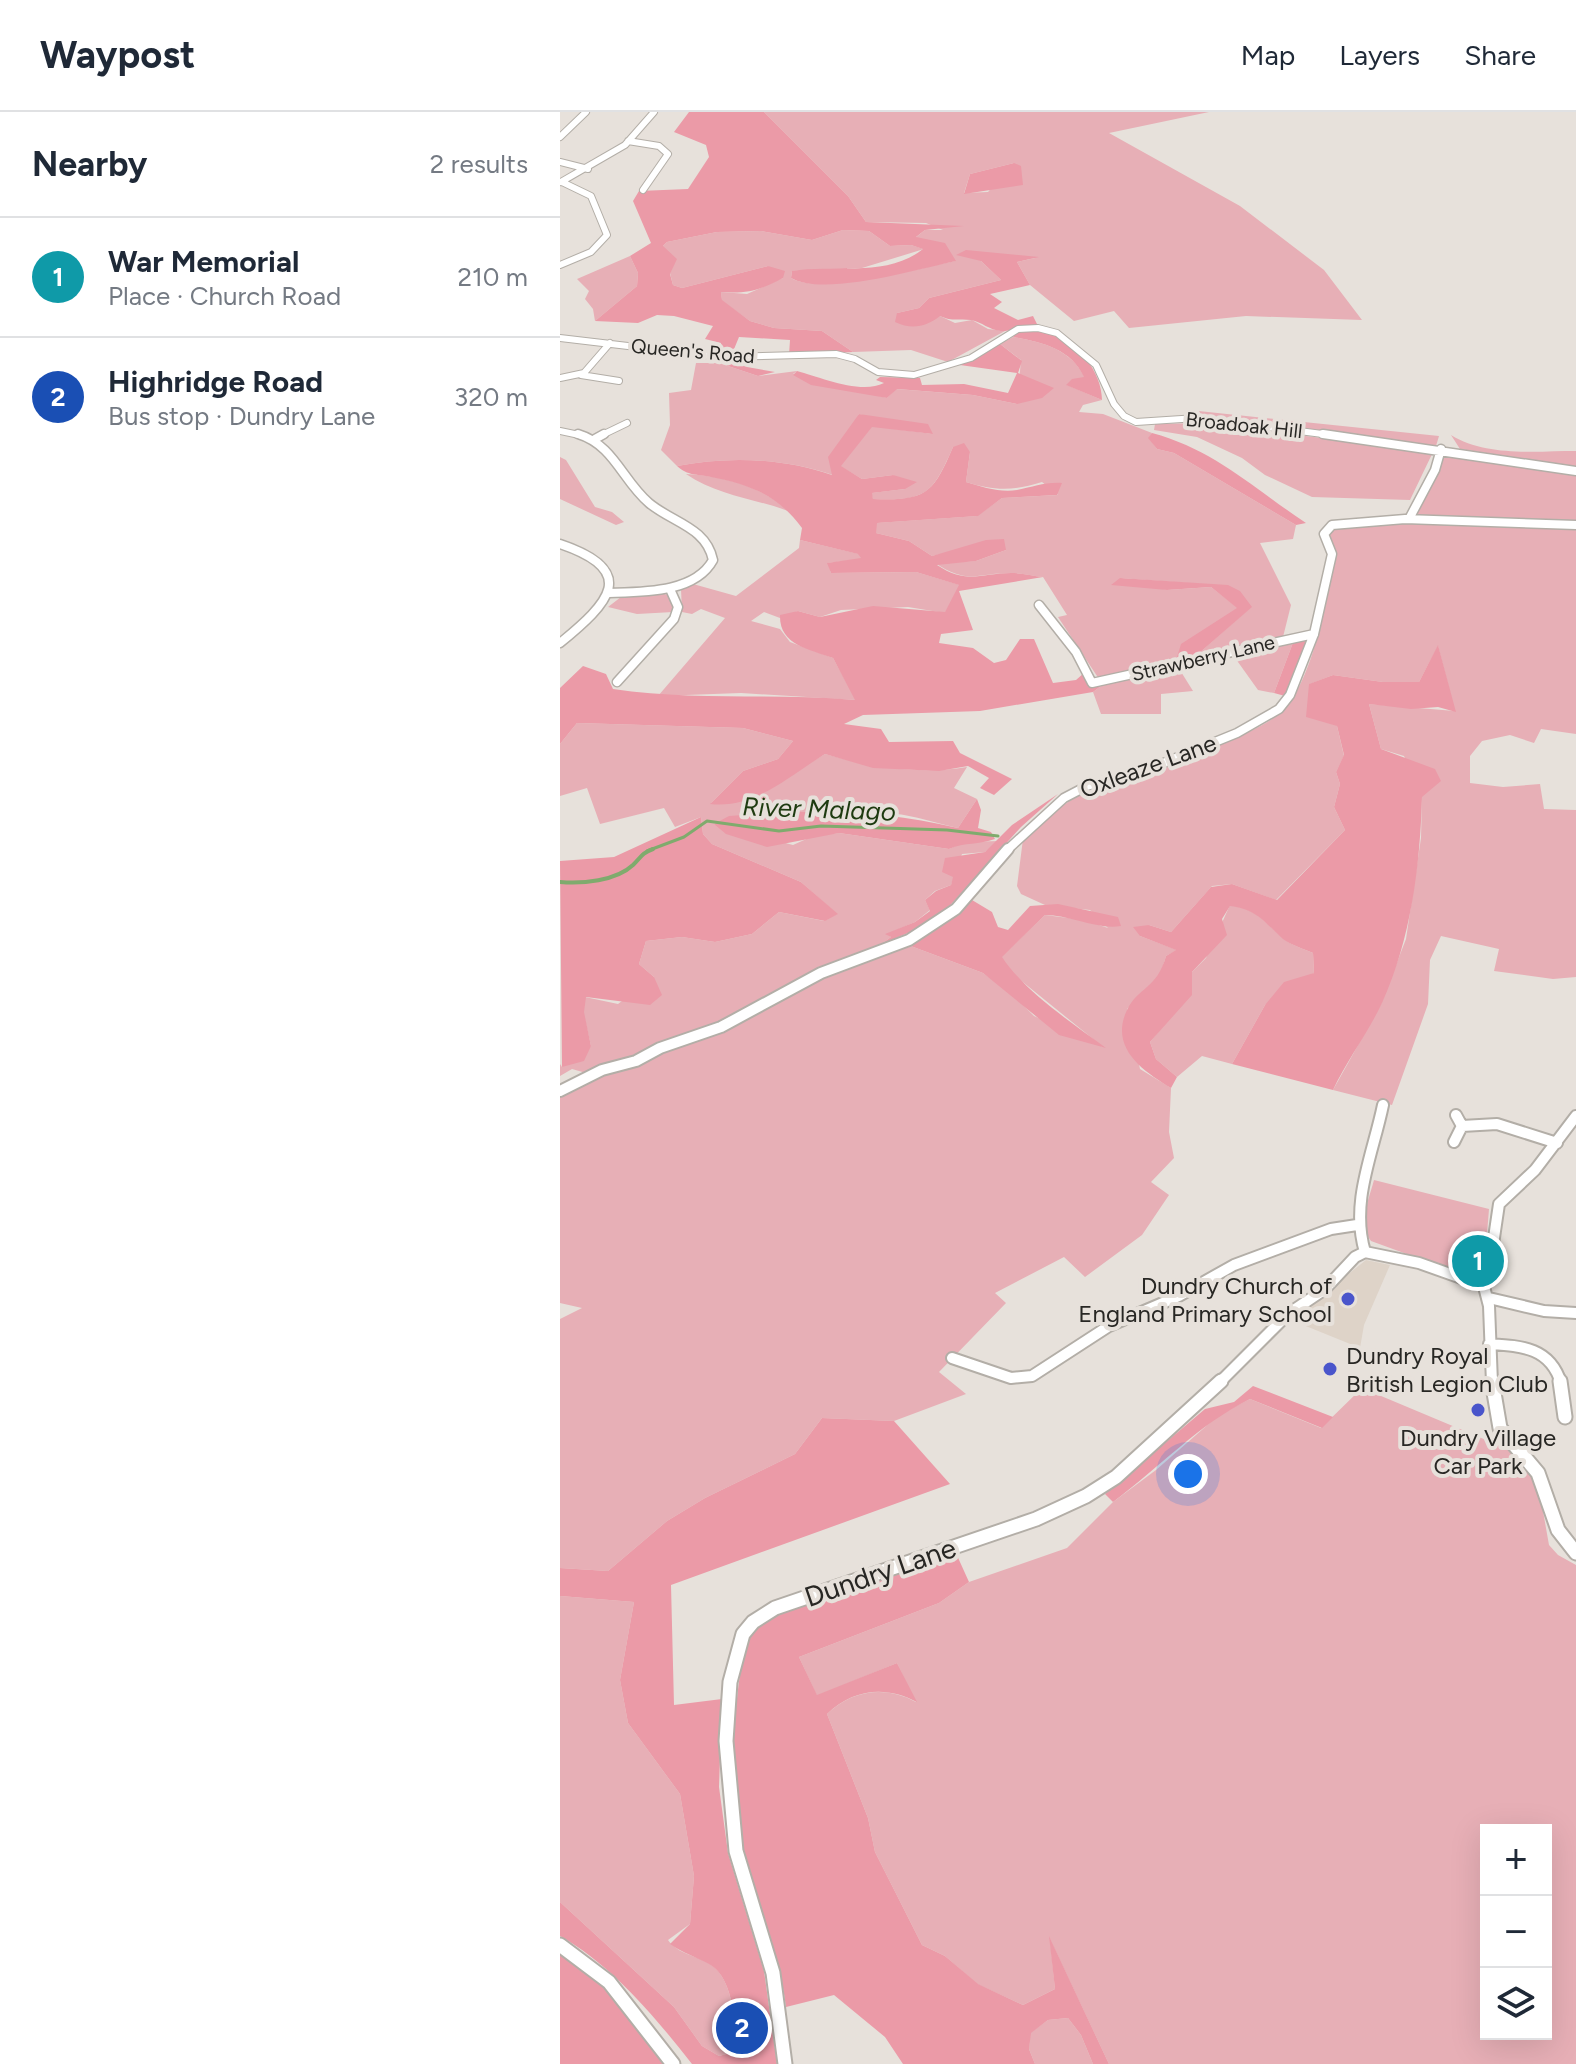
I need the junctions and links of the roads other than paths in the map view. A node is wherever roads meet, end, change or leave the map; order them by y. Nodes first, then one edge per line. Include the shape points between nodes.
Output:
1 (586, 112) edge
2 (654, 112) edge
3 (560, 137) edge
4 (628, 141) junction
5 (560, 162) edge
6 (588, 169) junction
7 (561, 183) edge
8 (643, 190) dead end
9 (560, 265) edge
10 (560, 338) edge
11 (610, 343) junction
12 (827, 354) joint
13 (581, 375) junction
14 (560, 378) edge
15 (619, 381) dead end
16 (627, 423) dead end
17 (560, 431) edge
18 (595, 439) junction
19 (1441, 449) junction
20 (1576, 471) edge
21 (1409, 519) junction
22 (1576, 525) edge
23 (560, 544) edge
24 (670, 589) junction
25 (609, 593) junction
26 (1039, 605) dead end
27 (1314, 634) junction
28 (560, 643) edge
29 (634, 676) dead end
30 (560, 1091) edge
31 (1383, 1105) dead end
32 (1576, 1116) edge
33 (1454, 1142) dead end
34 (1557, 1143) junction
35 (1357, 1225) junction
36 (1365, 1252) junction
37 (1482, 1279) junction
38 (1489, 1298) junction
39 (1576, 1313) edge
40 (1489, 1344) junction
41 (952, 1358) dead end
42 (1565, 1417) dead end
43 (1576, 1553) edge
44 (560, 1945) edge
45 (673, 2064) edge
46 (785, 2064) edge

1 - 3 street
2 - 4 street
4 - 6 street
4 - 8 street via 659,146 668,154 655,182
5 - 6 street
6 - 7 street
7 - 9 street via 591,196 607,235 591,252
10 - 11 street, Queen's Road
11 - 12 street, Queen's Road via 721,357
11 - 13 street
12 - 19 street, Broadoak Hill via 855,359 878,372 914,375 971,358 1018,329 1038,328 1057,333 1096,365 1114,404 1136,422 1197,418
13 - 14 street
13 - 15 street
16 - 18 street
17 - 18 street
18 - 24 street via 612,451 643,498 711,546 706,569
19 - 20 street, Broadoak Hill
19 - 21 street
21 - 22 street, Oxleaze Lane
21 - 27 street, Oxleaze Lane via 1343,522 1328,529 1324,534 1332,554
23 - 25 street via 602,566
24 - 25 street
24 - 29 street via 678,607 674,619 619,678
25 - 28 street via 596,614
26 - 27 street, Strawberry Lane via 1076,652 1092,683
27 - 30 street, Oxleaze Lane via 1290,695 1279,709 1237,733 1064,798 1022,833 984,881 934,926 867,959 821,973 721,1027
31 - 35 street
32 - 34 street
33 - 34 street via 1459,1121 1497,1124
34 - 37 street via 1499,1204 1488,1272
35 - 36 street
35 - 41 street via 1331,1229 1234,1265 1099,1331 1032,1376 1011,1378
36 - 37 street via 1464,1279
36 - 46 street, Dundry Lane via 1288,1314 1181,1421 1086,1496 1036,1519 775,1608 747,1628 735,1661 728,1710 726,1786 737,1852 773,1972
37 - 38 street
38 - 39 street
38 - 40 street
40 - 42 street via 1530,1346 1556,1366
40 - 43 street via 1501,1431 1543,1482 1558,1532
44 - 45 street via 637,2010

